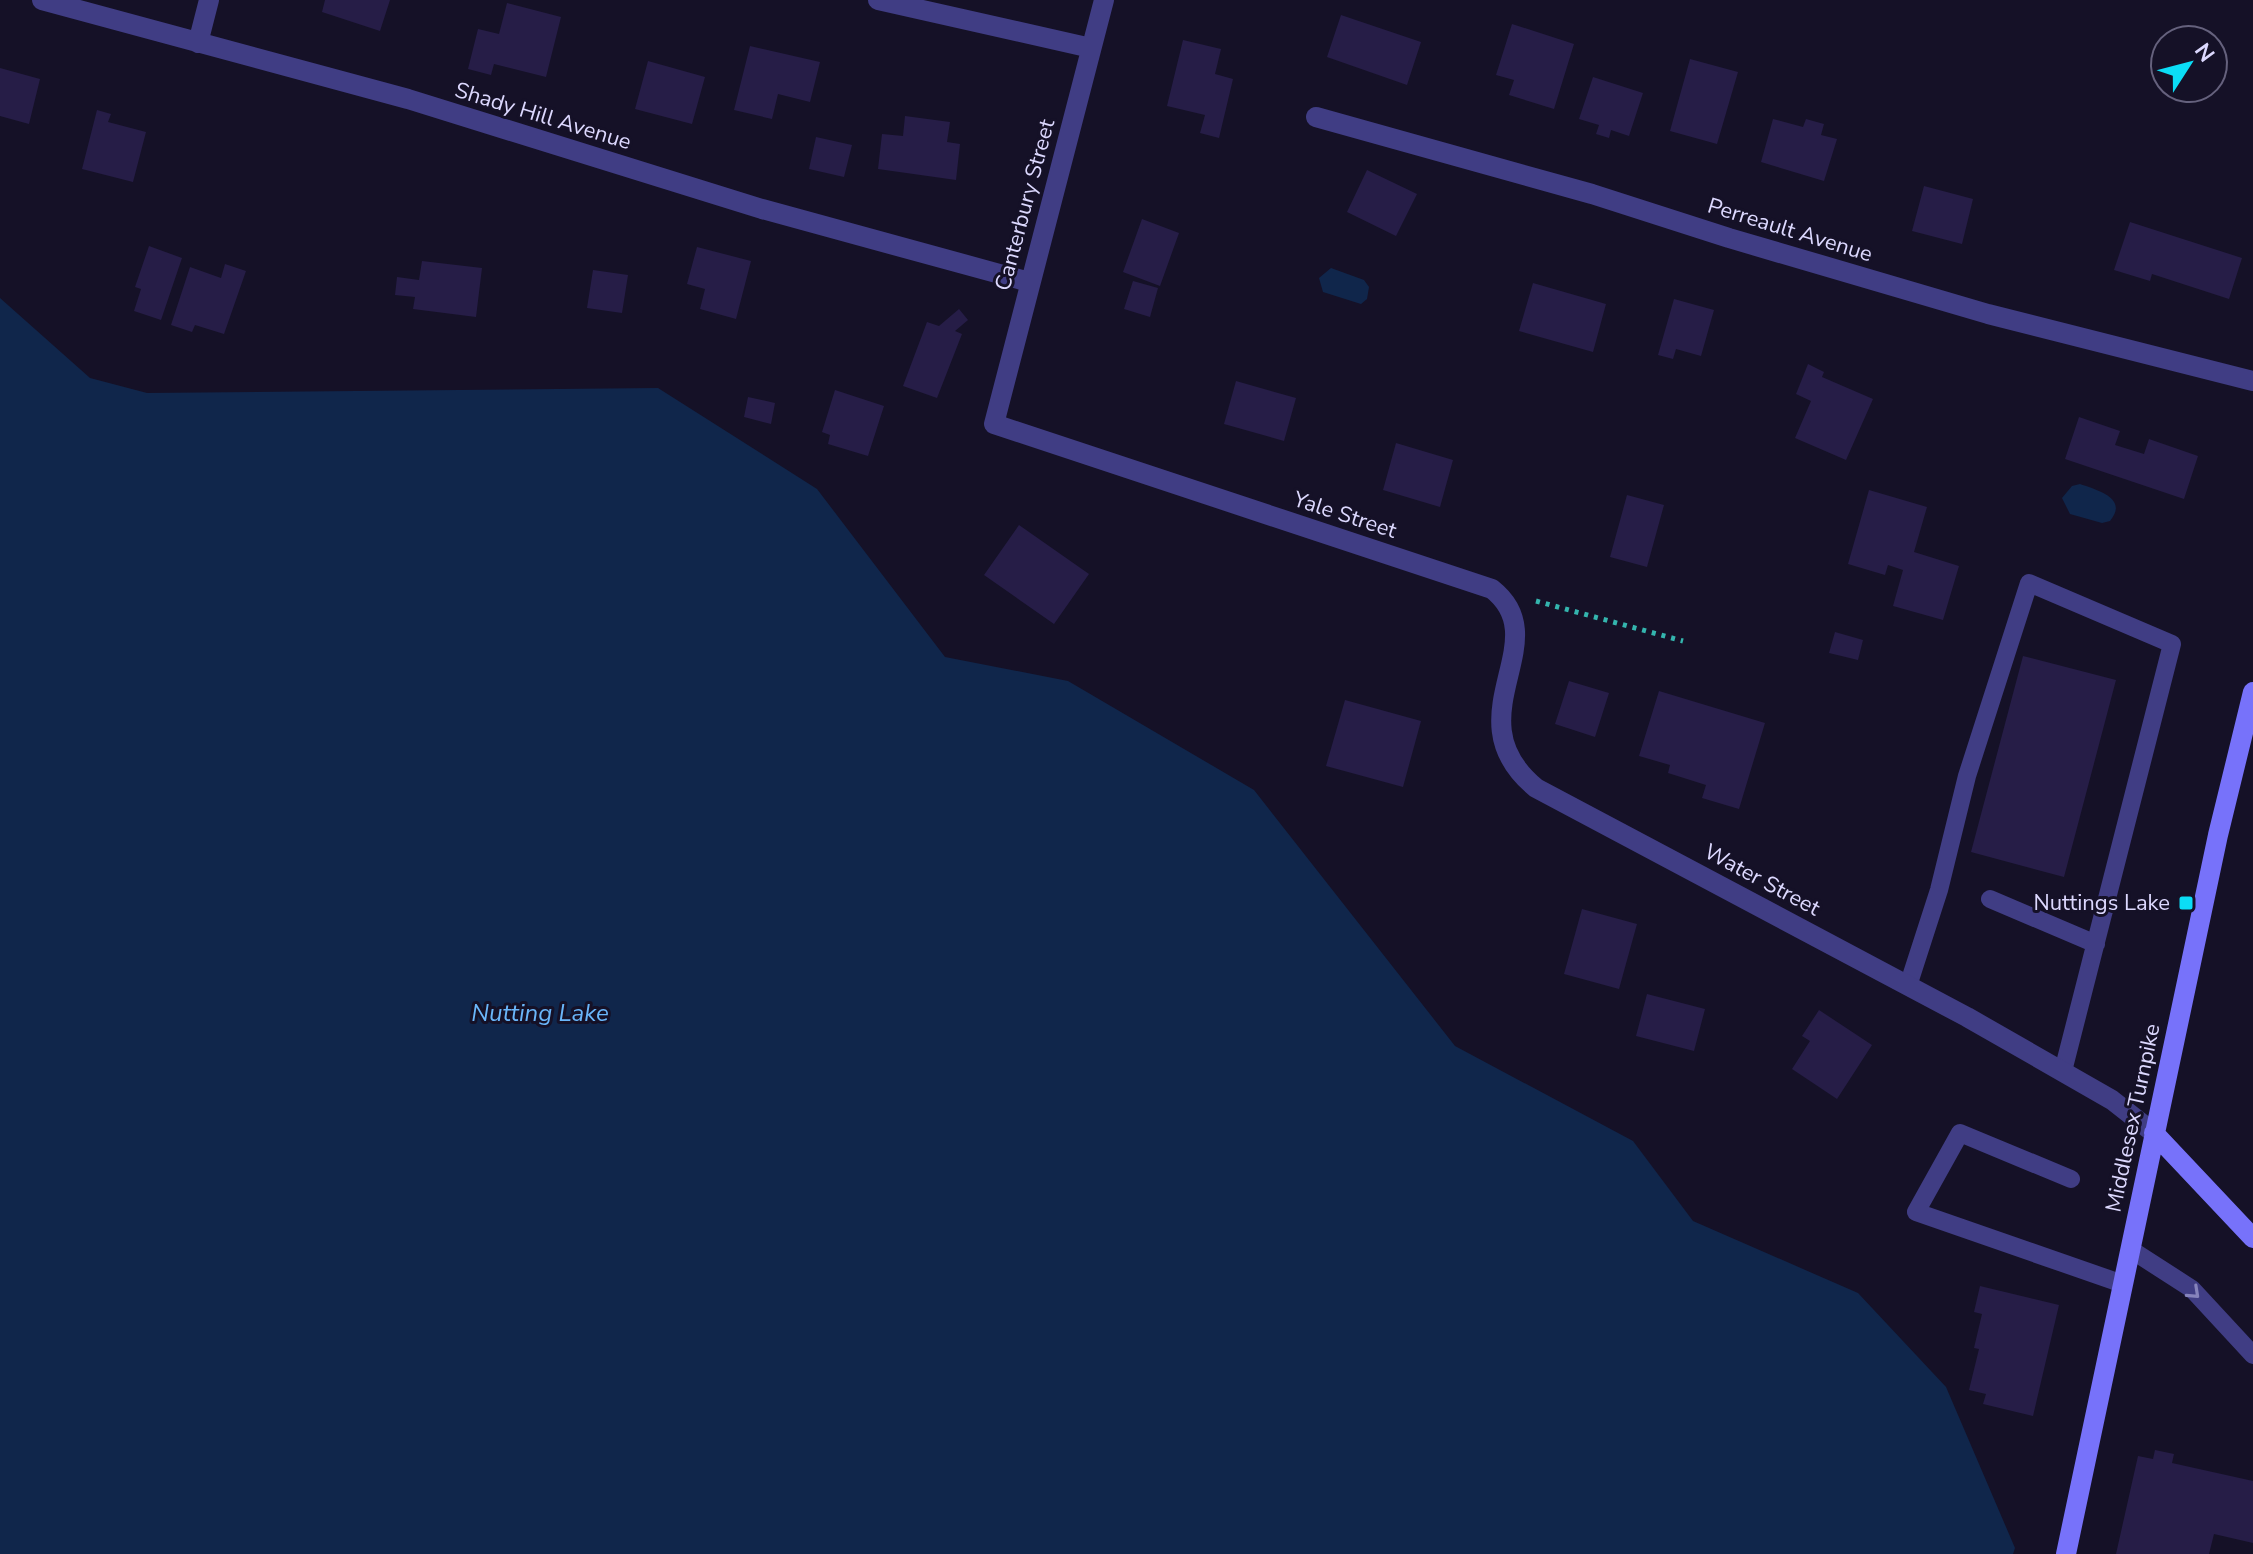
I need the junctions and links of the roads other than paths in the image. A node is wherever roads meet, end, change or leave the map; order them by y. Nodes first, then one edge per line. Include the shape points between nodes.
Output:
1 (42, 0) edge
2 (209, 0) edge
3 (878, 0) edge
4 (1104, 0) edge
5 (198, 43) junction
6 (1091, 48) junction
7 (1316, 117) dead end
8 (1029, 282) junction
9 (2253, 381) edge
10 (994, 424) joint
11 (1492, 589) joint
12 (2253, 692) edge
13 (1990, 899) dead end
14 (2096, 944) junction
15 (1908, 986) junction
16 (2063, 1071) junction
17 (2154, 1133) junction
18 (2071, 1179) dead end
19 (2253, 1238) edge
20 (2130, 1249) junction
21 (2123, 1284) junction
22 (2253, 1355) edge
23 (2066, 1554) edge

1 - 5 street, Shady Hill Avenue
2 - 5 street
3 - 6 street
4 - 6 street, Canterbury Street
5 - 8 street, Shady Hill Avenue via 408,99 749,206
6 - 8 street, Canterbury Street
7 - 9 street, Perreault Avenue via 1988,314
8 - 10 street, Canterbury Street
10 - 11 street, Yale Street
11 - 15 street, Water Street via 1507,601 1515,624 1500,735 1520,775
12 - 17 main road, Middlesex Turnpike
13 - 14 lane
14 - 15 lane via 2172,644 2029,583
14 - 16 lane
15 - 16 street, Water Street
16 - 17 street, Water Street
17 - 19 main road
17 - 20 main road, Middlesex Turnpike
18 - 21 lane via 1960,1133 1916,1212
20 - 21 main road, Middlesex Turnpike
20 -> 22 lane via 2192,1289
21 - 23 main road, Middlesex Turnpike

